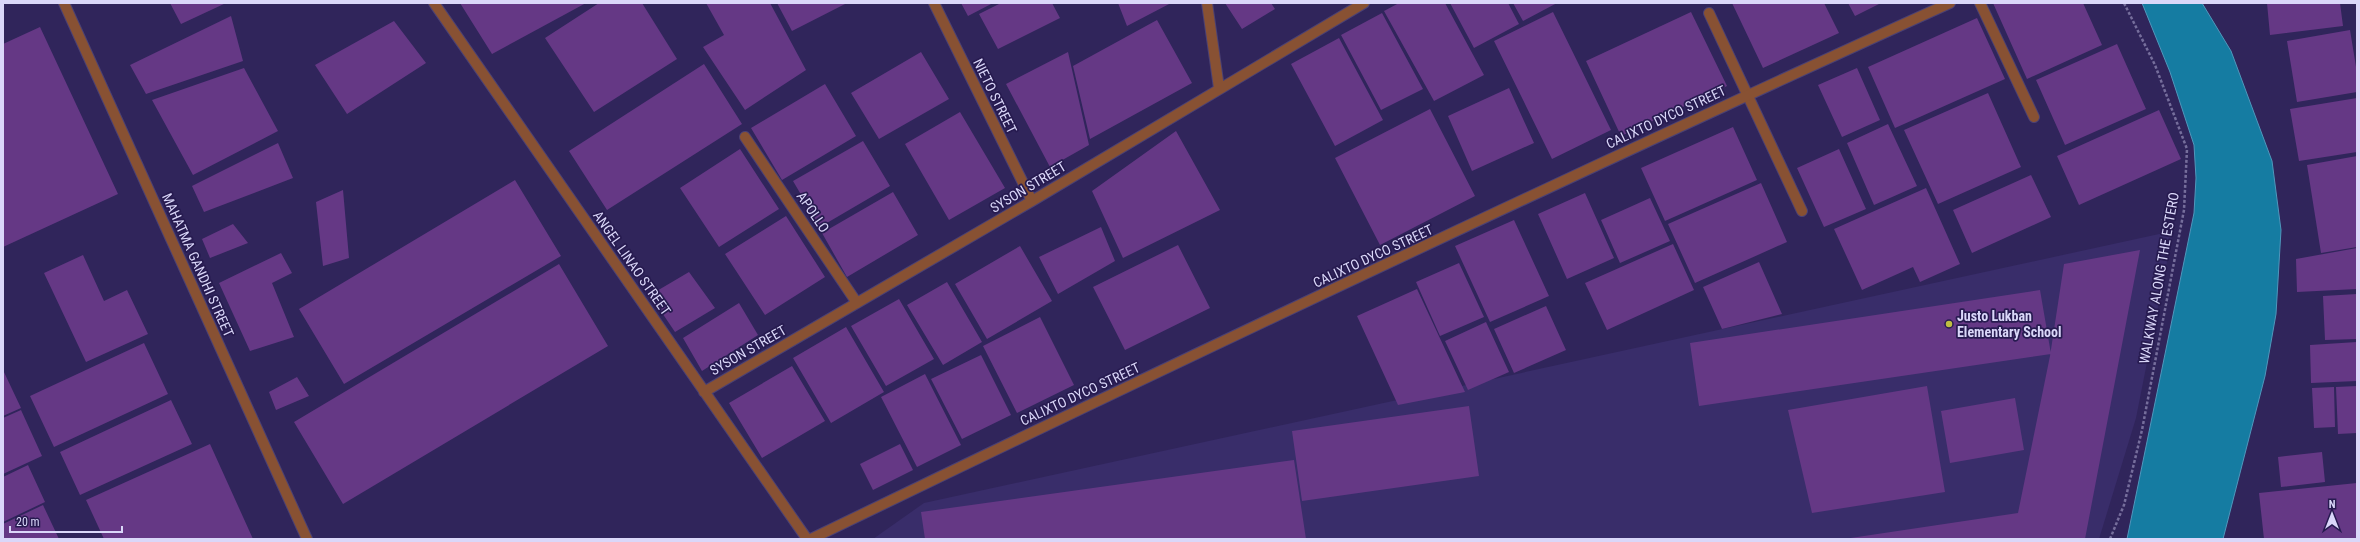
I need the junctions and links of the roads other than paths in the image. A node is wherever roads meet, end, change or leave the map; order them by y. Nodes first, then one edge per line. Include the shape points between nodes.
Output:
1 (64, 3) edge
2 (434, 3) edge
3 (934, 3) edge
4 (1207, 3) edge
5 (1364, 3) edge
6 (1950, 3) edge
7 (1980, 3) edge
8 (1709, 13) dead end
9 (1219, 88) junction
10 (1748, 94) junction
11 (2034, 117) dead end
12 (745, 137) dead end
13 (1032, 201) junction
14 (1802, 211) dead end
15 (857, 303) junction
16 (704, 392) junction
17 (307, 539) edge
18 (807, 539) edge
19 (811, 539) edge

1 - 17 street, MAHATMA GANDHI STREET
2 - 16 street, ANGEL LINAO STREET
3 - 13 street, NIETO STREET
4 - 9 street
5 - 9 street, SYSON STREET
6 - 10 street, CALIXTO DYCO STREET
7 - 11 street
8 - 10 street
9 - 13 street, SYSON STREET
10 - 14 street
10 - 19 street, CALIXTO DYCO STREET
12 - 15 street, APOLLO
13 - 15 street, SYSON STREET
15 - 16 street, SYSON STREET
16 - 18 street, ANGEL LINAO STREET

